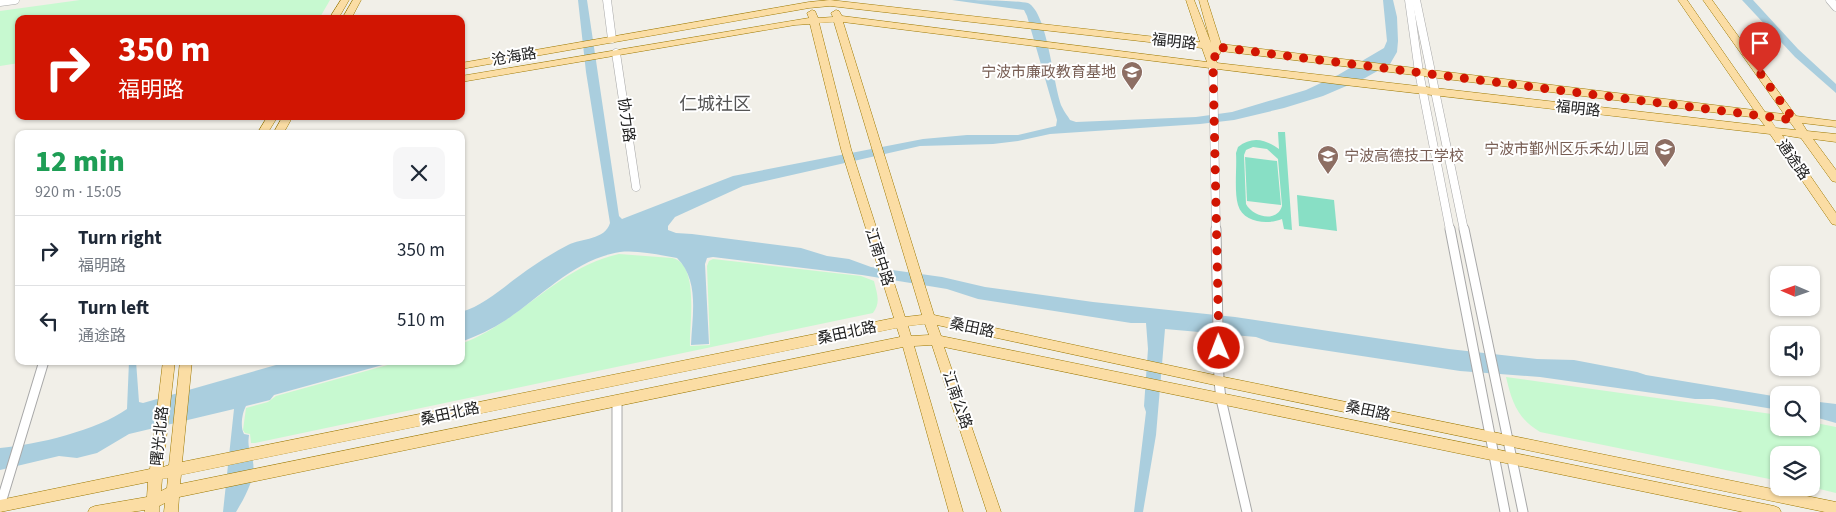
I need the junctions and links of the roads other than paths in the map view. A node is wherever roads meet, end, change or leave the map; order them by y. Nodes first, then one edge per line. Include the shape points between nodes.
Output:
1 (15, 0) edge
2 (345, 0) edge
3 (357, 0) edge
4 (607, 0) edge
5 (1190, 0) edge
6 (1203, 0) edge
7 (1409, 0) edge
8 (1416, 0) edge
9 (1682, 0) edge
10 (1707, 0) edge
11 (1830, 0) edge
12 (0, 2) edge
13 (808, 2) edge
14 (830, 2) edge
15 (1836, 6) edge
16 (336, 15) edge
17 (348, 15) edge
18 (814, 19) junction
19 (839, 19) junction
20 (612, 39) junction
21 (1205, 46) junction
22 (1217, 47) junction
23 (616, 53) junction
24 (465, 65) edge
25 (1213, 65) junction
26 (1419, 72) junction
27 (1430, 73) junction
28 (465, 78) edge
29 (1423, 92) junction
30 (1435, 93) junction
31 (1761, 116) junction
32 (1794, 120) junction
33 (1836, 124) edge
34 (1771, 130) junction
35 (1804, 134) junction
36 (1836, 138) edge
37 (882, 161) joint
38 (1836, 178) edge
39 (636, 186) dead end
40 (1836, 221) edge
41 (914, 269) joint
42 (921, 288) joint
43 (931, 319) junction
44 (900, 322) junction
45 (936, 340) junction
46 (907, 341) junction
47 (43, 365) edge
48 (168, 365) edge
49 (186, 365) edge
50 (1220, 381) junction
51 (1221, 399) junction
52 (618, 401) junction
53 (1490, 436) junction
54 (1507, 440) junction
55 (1493, 454) junction
56 (1511, 458) junction
57 (175, 470) junction
58 (156, 474) junction
59 (173, 492) junction
60 (0, 506) edge
61 (153, 507) edge
62 (1836, 508) edge
63 (95, 512) edge
64 (171, 512) edge
65 (617, 512) edge
66 (956, 512) edge
67 (994, 512) edge
68 (1247, 512) edge
69 (1505, 512) edge
70 (1523, 512) edge
71 (1774, 512) edge

1 - 12 street
2 - 16 main road
3 - 17 main road
4 - 20 street
5 - 21 main road
6 - 22 main road
7 - 26 street
8 - 27 street
9 - 31 main road, 通途路
10 - 32 main road, 通途路
11 - 15 street
13 - 14 main road, 福明路
13 - 18 main road, 江南中路
13 - 20 main road, 福明路
14 - 19 main road, 江南中路
14 - 21 main road, 福明路
18 - 19 main road, 福明路
18 - 23 main road, 福明路
18 - 44 main road, 江南中路 via 846,149
19 - 25 main road, 福明路
19 - 37 main road, 江南中路
20 - 24 main road, 沧海路
21 - 22 main road, 福明路
21 - 25 main road
22 - 25 main road
22 - 26 main road, 福明路
23 - 28 main road, 福明路
23 - 39 street, 协力路
25 - 29 main road, 福明路
25 - 50 street
26 - 27 main road, 福明路
26 - 29 street
27 - 30 street
27 - 31 main road, 福明路
29 - 30 main road, 福明路
29 - 53 street
30 - 34 main road, 福明路
30 - 54 street
31 - 32 main road, 福明路
31 - 34 main road, 通途路
32 - 33 main road, 福明路
32 - 35 main road, 通途路
34 - 35 main road, 福明路
34 - 40 main road, 通途路
35 - 36 main road, 福明路
35 - 38 main road, 通途路
37 - 41 main road, 江南中路
41 - 42 main road, 江南中路
42 - 43 main road, 江南公路
43 - 44 main road, 桑田路
43 - 45 main road, 江南公路
43 - 50 main road, 桑田路
44 - 46 main road, 江南中路
44 - 57 main road, 桑田北路
45 - 46 main road, 桑田路
45 - 51 main road, 桑田路
45 - 67 main road, 江南公路
46 - 52 main road, 桑田北路
46 - 66 main road, 江南中路
47 - 60 street
48 - 58 main road, 曙光北路
49 - 57 main road, 曙光北路
50 - 51 street
50 - 53 main road, 桑田路
51 - 55 main road, 桑田路
51 - 68 street
52 - 59 main road, 桑田北路
52 - 65 street
53 - 54 main road, 桑田路
53 - 55 street
54 - 56 street
54 - 62 main road, 桑田路
55 - 56 main road, 桑田路
55 - 69 street
56 - 70 street
56 - 71 main road, 桑田路
57 - 58 main road, 桑田北路
57 - 59 main road, 曙光北路
58 - 60 main road, 桑田北路
58 - 61 main road, 曙光北路
59 - 61 main road, 桑田北路
59 - 64 main road, 曙光北路
61 - 63 main road, 桑田北路

